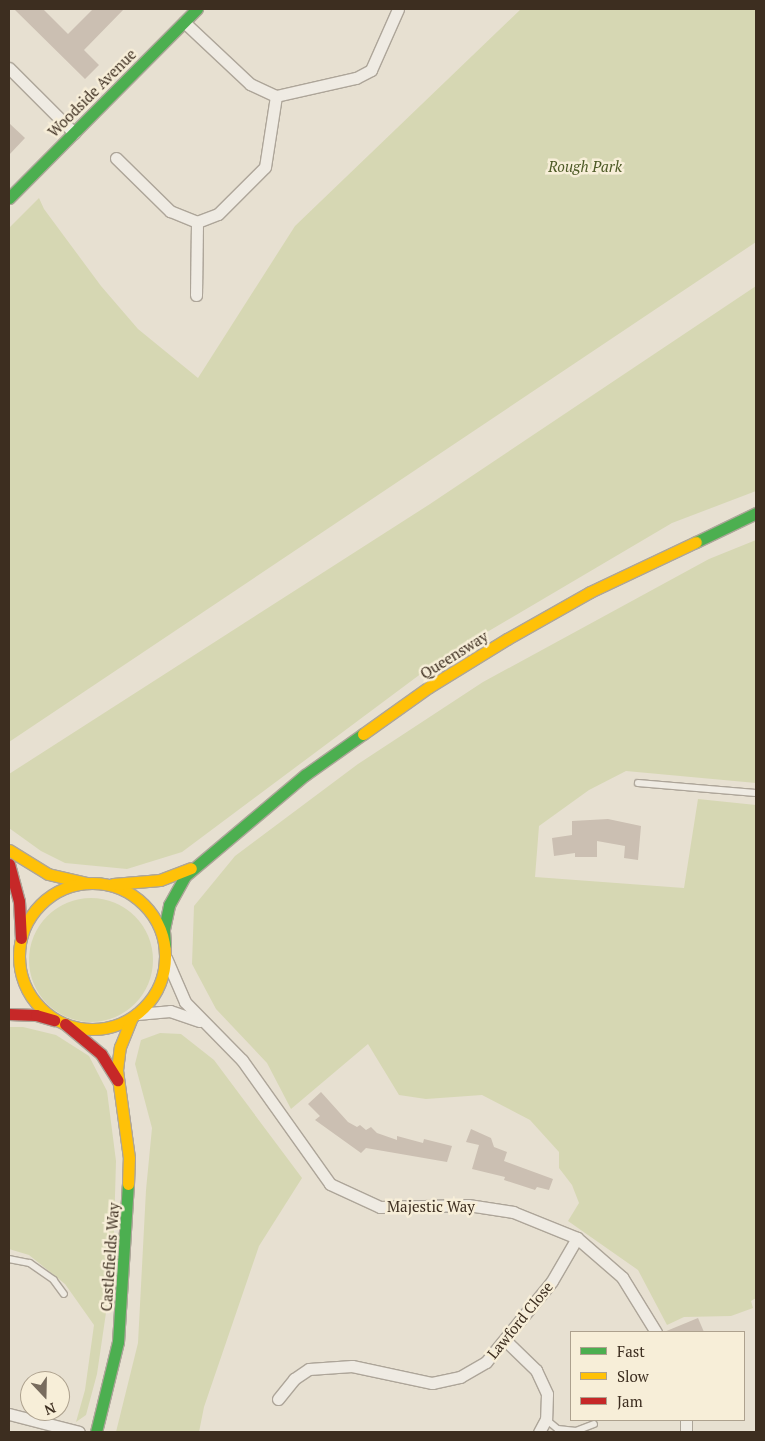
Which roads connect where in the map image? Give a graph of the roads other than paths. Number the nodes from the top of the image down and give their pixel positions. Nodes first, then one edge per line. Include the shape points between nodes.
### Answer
1 (197, 9) edge
2 (398, 9) edge
3 (184, 22) junction
4 (9, 68) edge
5 (276, 96) junction
6 (74, 133) junction
7 (116, 158) dead end
8 (9, 198) edge
9 (197, 222) junction
10 (196, 295) dead end
11 (756, 513) edge
12 (638, 783) dead end
13 (756, 794) edge
14 (9, 850) edge
15 (9, 864) edge
16 (194, 866) junction
17 (86, 883) junction
18 (108, 884) junction
19 (21, 938) junction
20 (165, 945) junction
21 (19, 951) junction
22 (166, 958) junction
23 (9, 972) edge
24 (9, 1014) edge
25 (134, 1016) junction
26 (62, 1022) junction
27 (209, 1027) junction
28 (118, 1082) junction
29 (577, 1238) junction
30 (9, 1259) edge
31 (64, 1294) dead end
32 (655, 1331) edge
33 (506, 1341) junction
34 (278, 1399) dead end
35 (9, 1414) edge
36 (546, 1419) junction
37 (594, 1424) dead end
38 (79, 1432) edge
39 (96, 1432) edge
40 (539, 1432) edge

1 - 3 main road, Woodside Avenue
2 - 5 street via 371,70 356,78
3 - 5 street via 250,84
3 - 6 main road, Woodside Avenue
4 - 6 street
5 - 9 street via 264,167 218,214
6 - 8 main road, Woodside Avenue
7 - 9 street via 170,211
9 - 10 street
11 - 16 main road, Queensway via 590,592 429,688 305,775
12 - 13 lane
14 - 17 main road via 48,874
15 - 19 main road via 19,901
16 - 18 main road, Queensway via 160,880
16 - 20 main road, Queensway via 168,905
17 - 18 main road
17 - 19 main road via 64,888 45,900 30,917
18 - 20 main road via 128,892 146,906 159,924
19 - 21 main road
20 - 22 main road
21 - 23 main road
21 - 26 main road via 21,972 28,992 41,1008
22 - 25 main road via 162,979 152,998
22 - 27 street, Majestic Way via 180,993
24 - 26 main road via 36,1015
25 - 26 main road via 110,1027 88,1029
25 - 27 street, Majestic Way via 180,1013
25 - 28 main road, Castlefields Way via 120,1047
26 - 28 main road, Castlefields Way via 101,1054
27 - 29 street, Majestic Way via 242,1060 330,1184 380,1207 468,1206 513,1212
28 - 39 main road, Castlefields Way via 126,1129 129,1204 118,1342
29 - 32 street, Majestic Way via 622,1277
29 - 33 street, Lawford Close via 552,1281
30 - 31 lane via 30,1263 54,1280
33 - 34 street, Lawford Close via 486,1362 460,1376 432,1383 336,1365 309,1369 294,1379
33 - 36 street via 536,1370 546,1394
35 - 38 street
36 - 37 lane via 558,1429 576,1431
36 - 40 street

